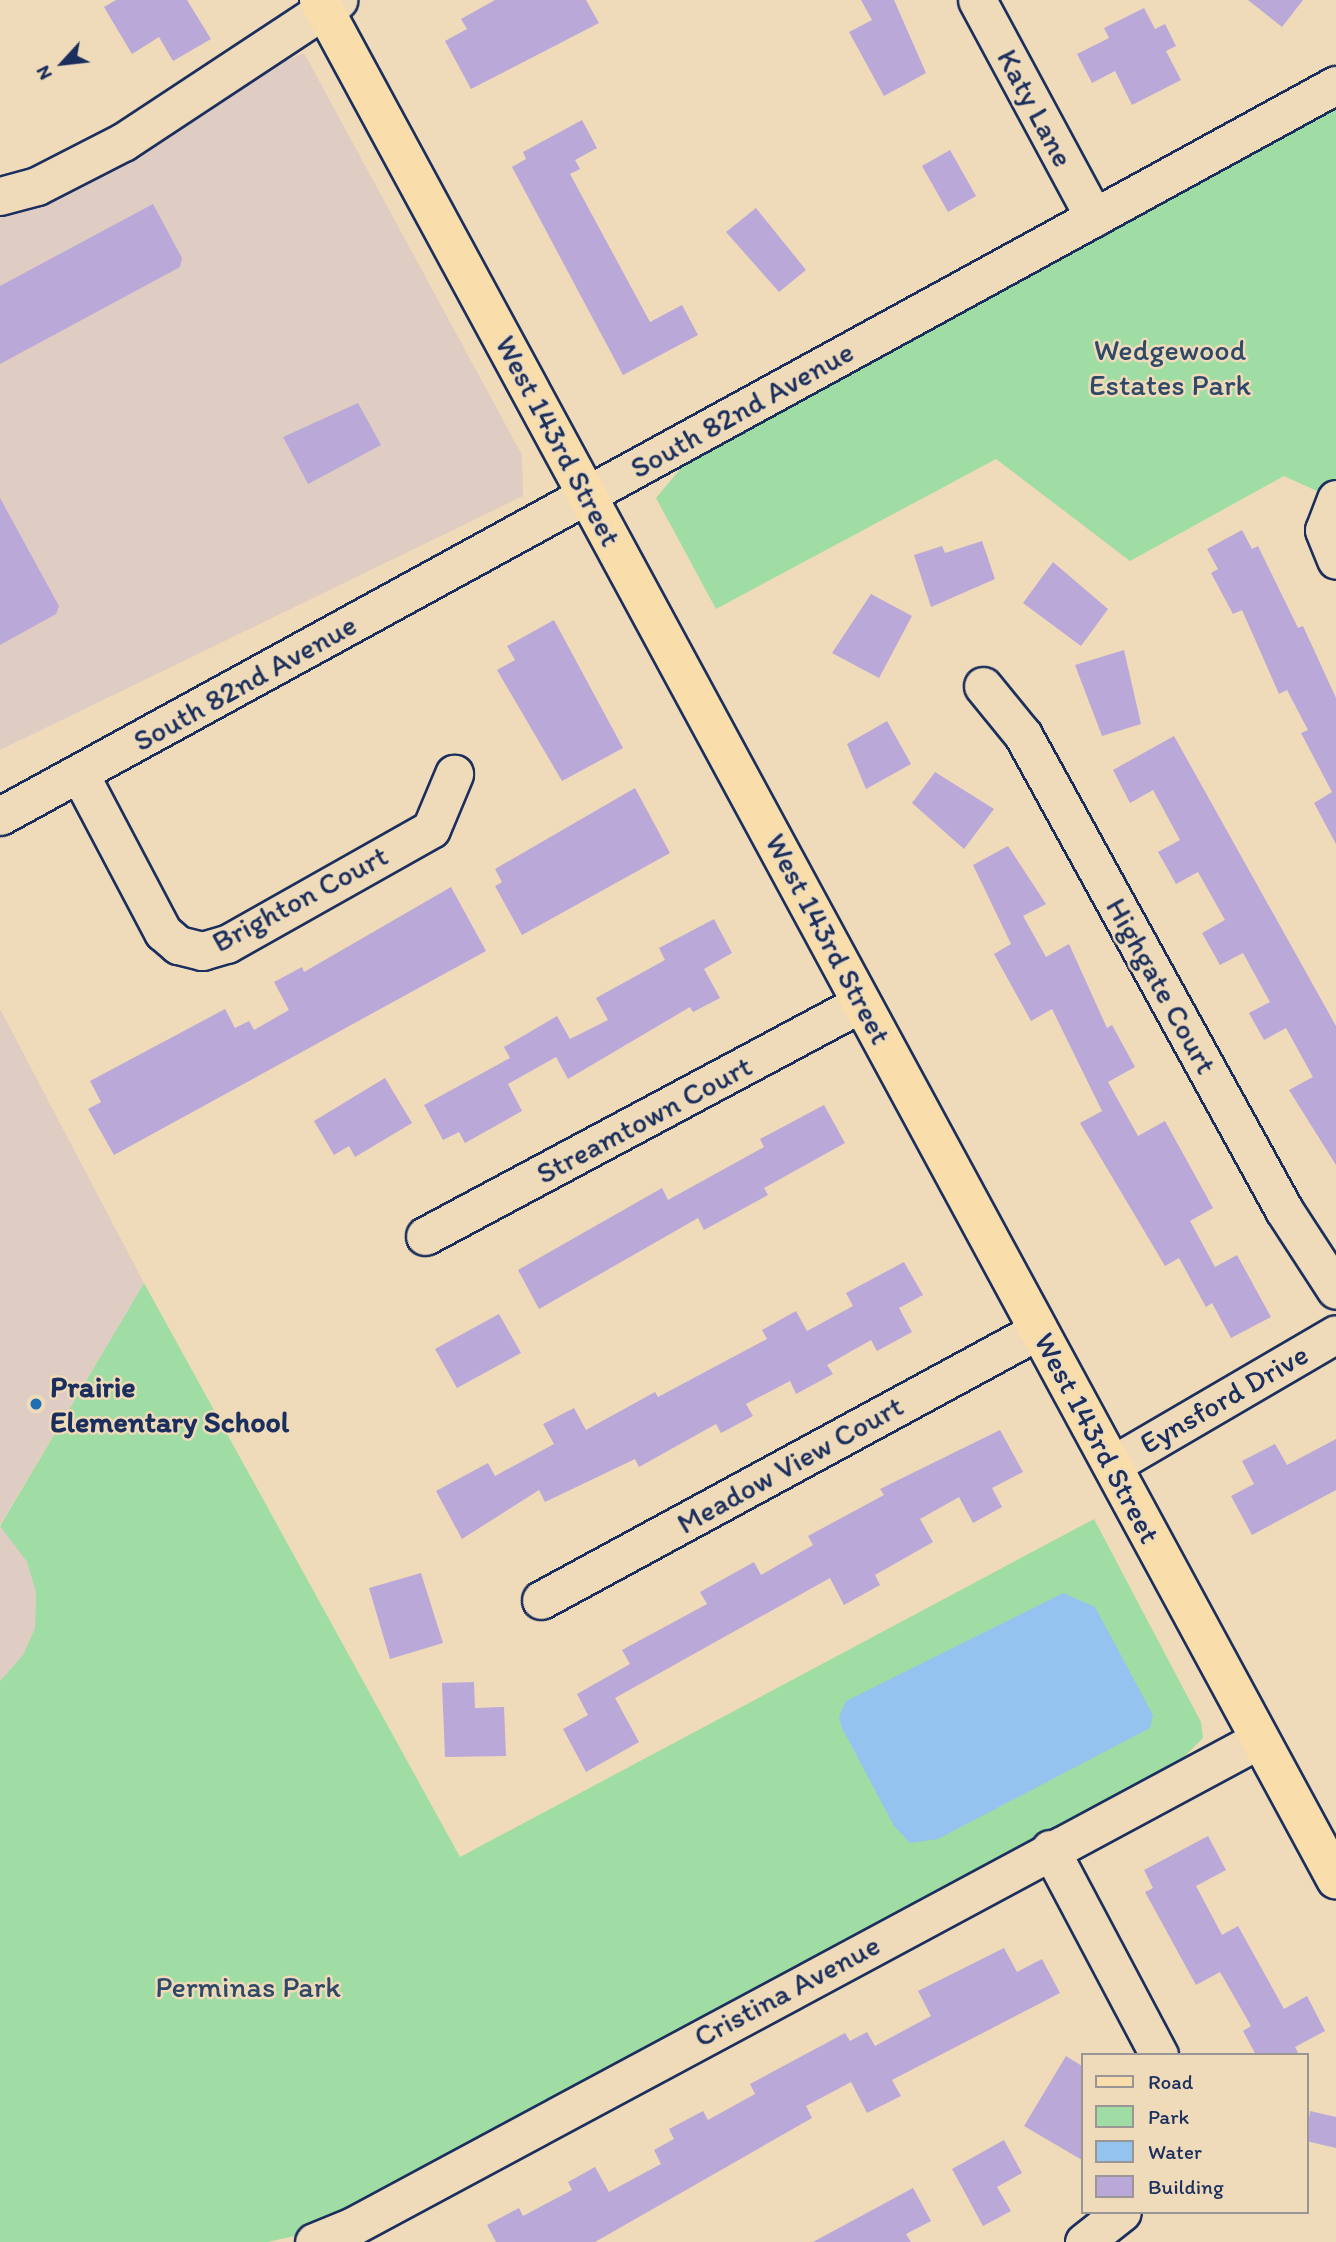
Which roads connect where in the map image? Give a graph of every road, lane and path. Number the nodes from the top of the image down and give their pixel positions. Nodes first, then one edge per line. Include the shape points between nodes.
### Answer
1 (977, 0) edge
2 (327, 3) edge
3 (1336, 85) edge
4 (0, 195) edge
5 (1094, 217) junction
6 (587, 496) junction
7 (1336, 499) edge
8 (1336, 560) edge
9 (983, 686) dead end
10 (79, 773) junction
11 (454, 774) dead end
12 (0, 816) edge
13 (862, 1003) junction
14 (425, 1236) dead end
15 (1336, 1290) edge
16 (1039, 1330) junction
17 (1336, 1334) edge
18 (1112, 1465) junction
19 (541, 1600) dead end
20 (1260, 1739) junction
21 (1050, 1849) junction
22 (1336, 1879) edge
23 (1158, 2053) edge
24 (1119, 2214) edge
25 (314, 2242) edge
26 (1084, 2242) edge

1 - 5 street, Katy Lane
2 - 4 street via 123,142 37,186
2 - 6 main road, West 143rd Street
3 - 5 street, South 82nd Avenue
5 - 6 street, South 82nd Avenue
6 - 10 street, South 82nd Avenue
6 - 13 main road, West 143rd Street
7 - 8 street via 1324,530
9 - 15 street, Highgate Court via 1023,735 1284,1210
10 - 11 street, Brighton Court via 163,932 178,945 202,951 227,944 431,829
10 - 12 street, South 82nd Avenue
13 - 14 street, Streamtown Court
13 - 16 main road, West 143rd Street
16 - 18 main road, West 143rd Street
16 - 19 street, Meadow View Court
17 - 18 street, Eynsford Drive
18 - 20 main road, West 143rd Street
20 - 21 street, Cristina Avenue
20 - 22 main road, West 143rd Street
21 - 23 street
21 - 25 street, Cristina Avenue via 353,2226
24 - 26 street

